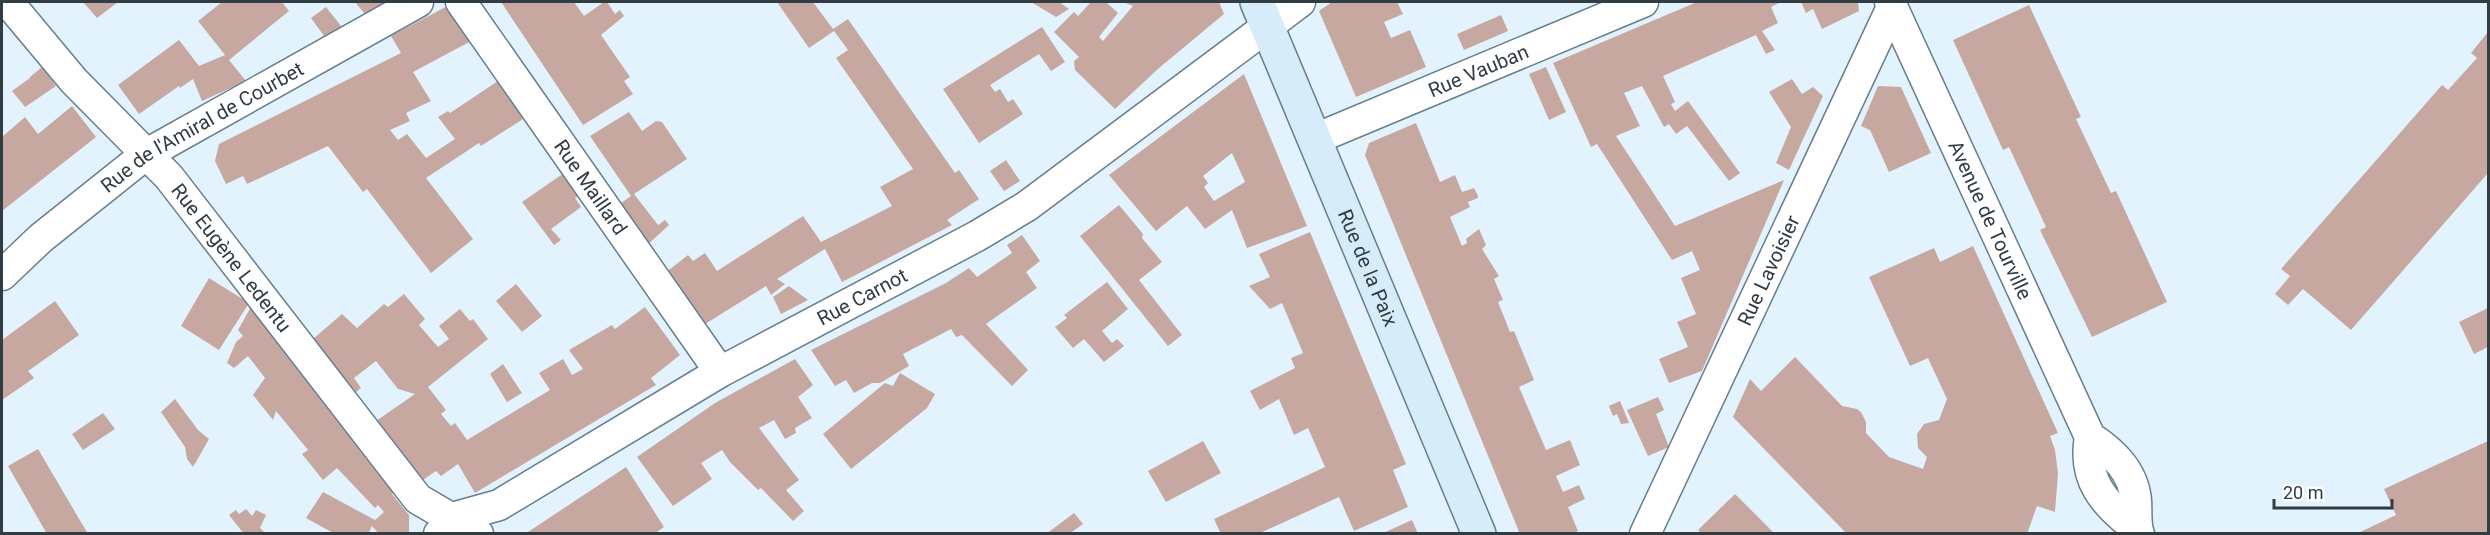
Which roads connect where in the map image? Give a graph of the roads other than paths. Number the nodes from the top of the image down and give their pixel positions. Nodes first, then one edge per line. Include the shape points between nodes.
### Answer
1 (8, 2) edge
2 (418, 2) edge
3 (461, 2) edge
4 (1300, 2) edge
5 (1643, 2) edge
6 (1891, 4) edge
7 (1262, 13) edge
8 (1315, 139) junction
9 (145, 155) junction
10 (2, 275) edge
11 (720, 372) junction
12 (444, 526) edge
13 (2138, 531) edge
14 (478, 534) edge
15 (1479, 534) edge
16 (1646, 534) edge

1 - 9 street, Rue Eugène Ledentu via 74,81
2 - 9 street, Rue de l'Amiral de Courbet
3 - 11 street, Rue Maillard
4 - 7 street, Rue Carnot
5 - 8 street, Rue Vauban
6 - 13 street, Avenue de Tourville via 2090,437 2087,453 2097,489
6 - 16 street, Rue Lavoisier
7 - 8 main road, Rue de la Paix
7 - 11 street, Rue Carnot via 1027,206
8 - 15 main road, Rue de la Paix
9 - 10 street, Rue de l'Amiral de Courbet via 41,238
9 - 12 street, Rue Eugène Ledentu via 169,177 418,499
11 - 12 street, Rue Carnot via 500,505
12 - 14 street, Rue Eugène Ledentu

